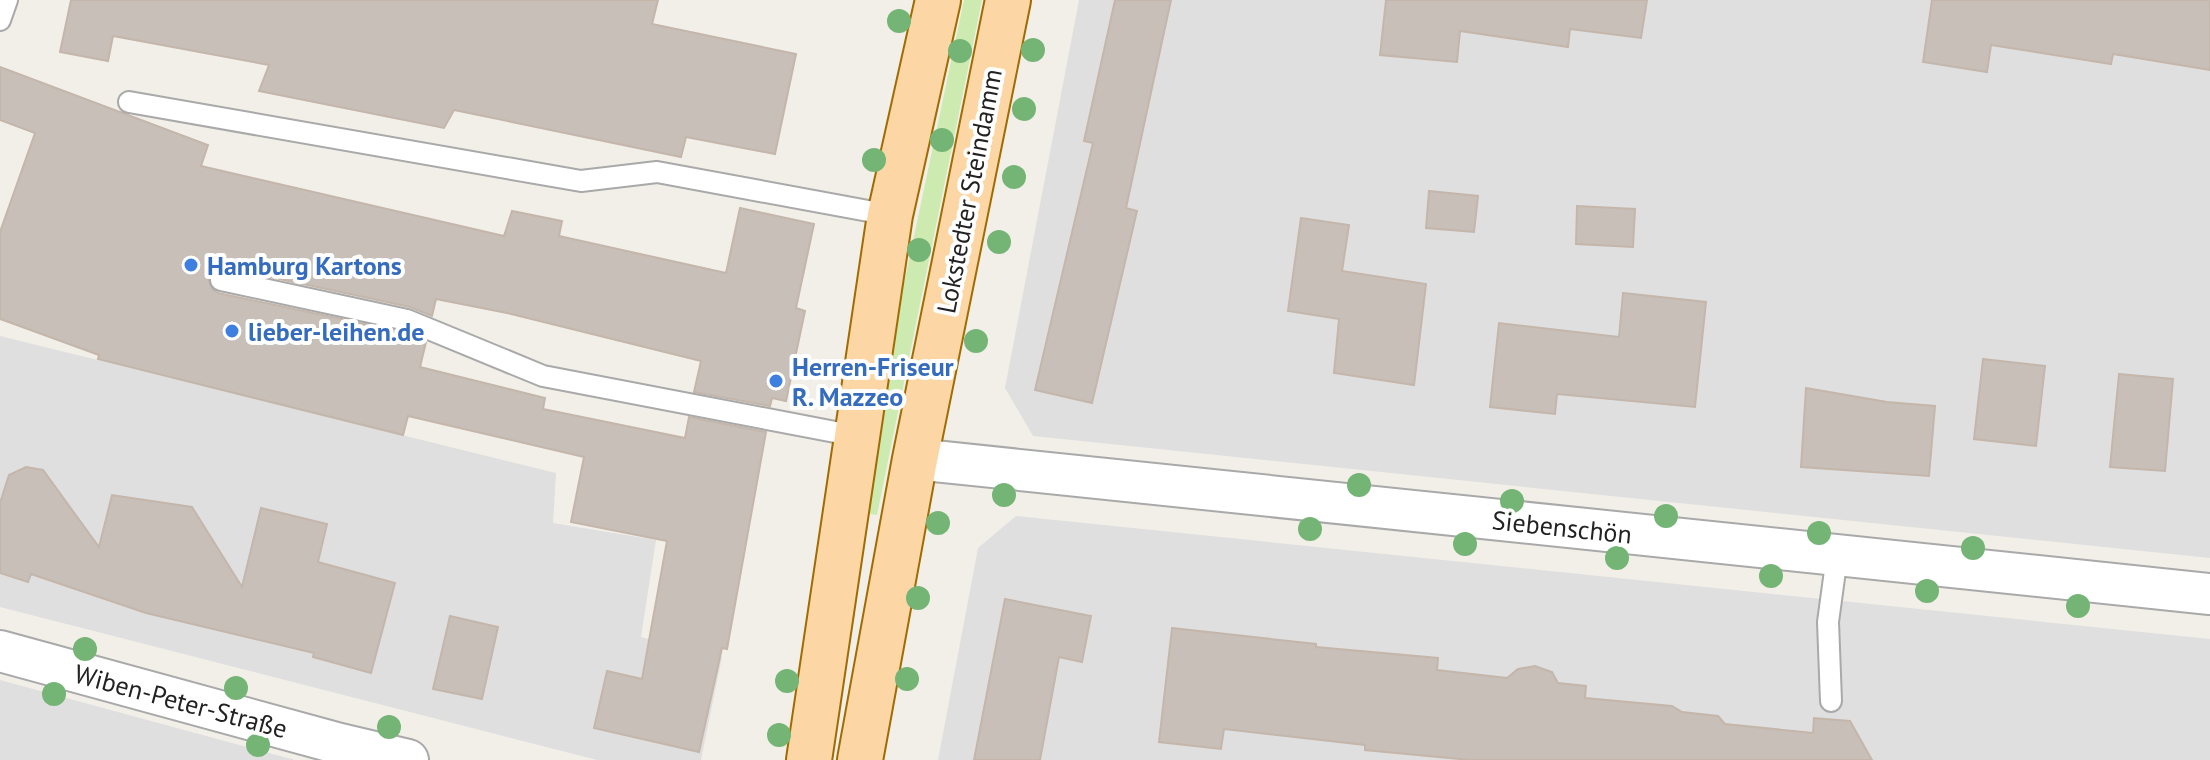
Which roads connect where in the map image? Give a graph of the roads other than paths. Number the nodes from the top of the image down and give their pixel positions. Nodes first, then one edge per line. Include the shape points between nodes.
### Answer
1 (7, 0) edge
2 (938, 0) edge
3 (1008, 0) edge
4 (0, 20) edge
5 (129, 102) dead end
6 (890, 215) junction
7 (221, 280) dead end
8 (856, 436) junction
9 (915, 459) junction
10 (1837, 556) junction
11 (2210, 594) edge
12 (0, 651) edge
13 (1831, 701) dead end
14 (337, 752) edge
15 (408, 760) edge
16 (809, 760) edge
17 (860, 760) edge

1 - 4 lane
2 - 6 main road
3 - 9 main road, Lokstedter Steindamm
5 - 6 lane via 581,181 657,172
6 - 8 main road
7 - 8 lane via 407,320 543,376
8 - 16 main road
9 - 10 street, Siebenschön
9 - 17 main road, Lokstedter Steindamm
10 - 11 street, Siebenschön
10 - 13 lane via 1828,622
12 - 14 street, Wiben-Peter-Straße
14 - 15 street, Wiben-Peter-Straße

